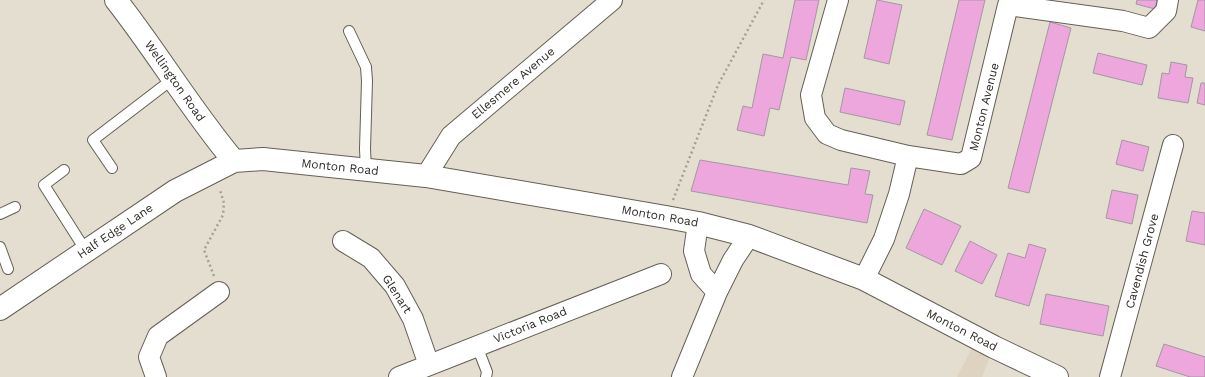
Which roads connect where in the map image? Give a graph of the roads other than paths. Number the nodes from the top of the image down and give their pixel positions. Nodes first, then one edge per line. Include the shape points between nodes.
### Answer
1 (116, 0) edge
2 (612, 0) edge
3 (838, 0) edge
4 (1168, 0) edge
5 (1012, 2) edge
6 (350, 30) dead end
7 (174, 78) junction
8 (1173, 145) dead end
9 (908, 156) junction
10 (234, 161) junction
11 (112, 168) dead end
12 (64, 170) dead end
13 (366, 170) junction
14 (426, 176) junction
15 (15, 207) dead end
16 (0, 214) edge
17 (698, 223) junction
18 (749, 236) junction
19 (343, 241) dead end
20 (0, 247) edge
21 (86, 251) junction
22 (8, 269) dead end
23 (661, 274) dead end
24 (864, 279) junction
25 (219, 292) road end
26 (717, 292) junction
27 (0, 309) edge
28 (477, 346) junction
29 (429, 365) junction
30 (404, 376) edge
31 (156, 377) edge
32 (486, 377) edge
33 (682, 377) edge
34 (1057, 377) edge
35 (1110, 377) edge

1 - 7 main road, Wellington Road
2 - 14 street, Ellesmere Avenue via 451,136
3 - 9 street, Monton Avenue via 811,95 815,118 827,134 841,140
4 - 5 street via 1166,10 1149,28 1123,21
5 - 9 street, Monton Avenue via 971,158 961,164
6 - 13 lane via 366,67
7 - 10 main road, Wellington Road
7 - 11 lane via 93,140
8 - 35 street, Cavendish Grove
9 - 24 street via 884,239
10 - 13 main road, Monton Road via 263,159
10 - 21 main road, Half Edge Lane via 175,191
12 - 21 lane via 44,185
13 - 14 main road, Monton Road
14 - 17 main road, Monton Road
15 - 16 lane
17 - 18 main road, Monton Road
17 - 26 street via 694,251 701,274
18 - 24 main road, Monton Road
18 - 26 street via 732,260
19 - 29 street, Glenart via 371,258 395,286 413,319
20 - 22 lane
21 - 27 main road, Half Edge Lane
23 - 28 street, Victoria Road
24 - 34 main road, Monton Road
25 - 31 street via 158,336 149,357
26 - 33 street
28 - 29 street, Victoria Road
28 - 32 lane via 487,372
29 - 30 street, Victoria Road

